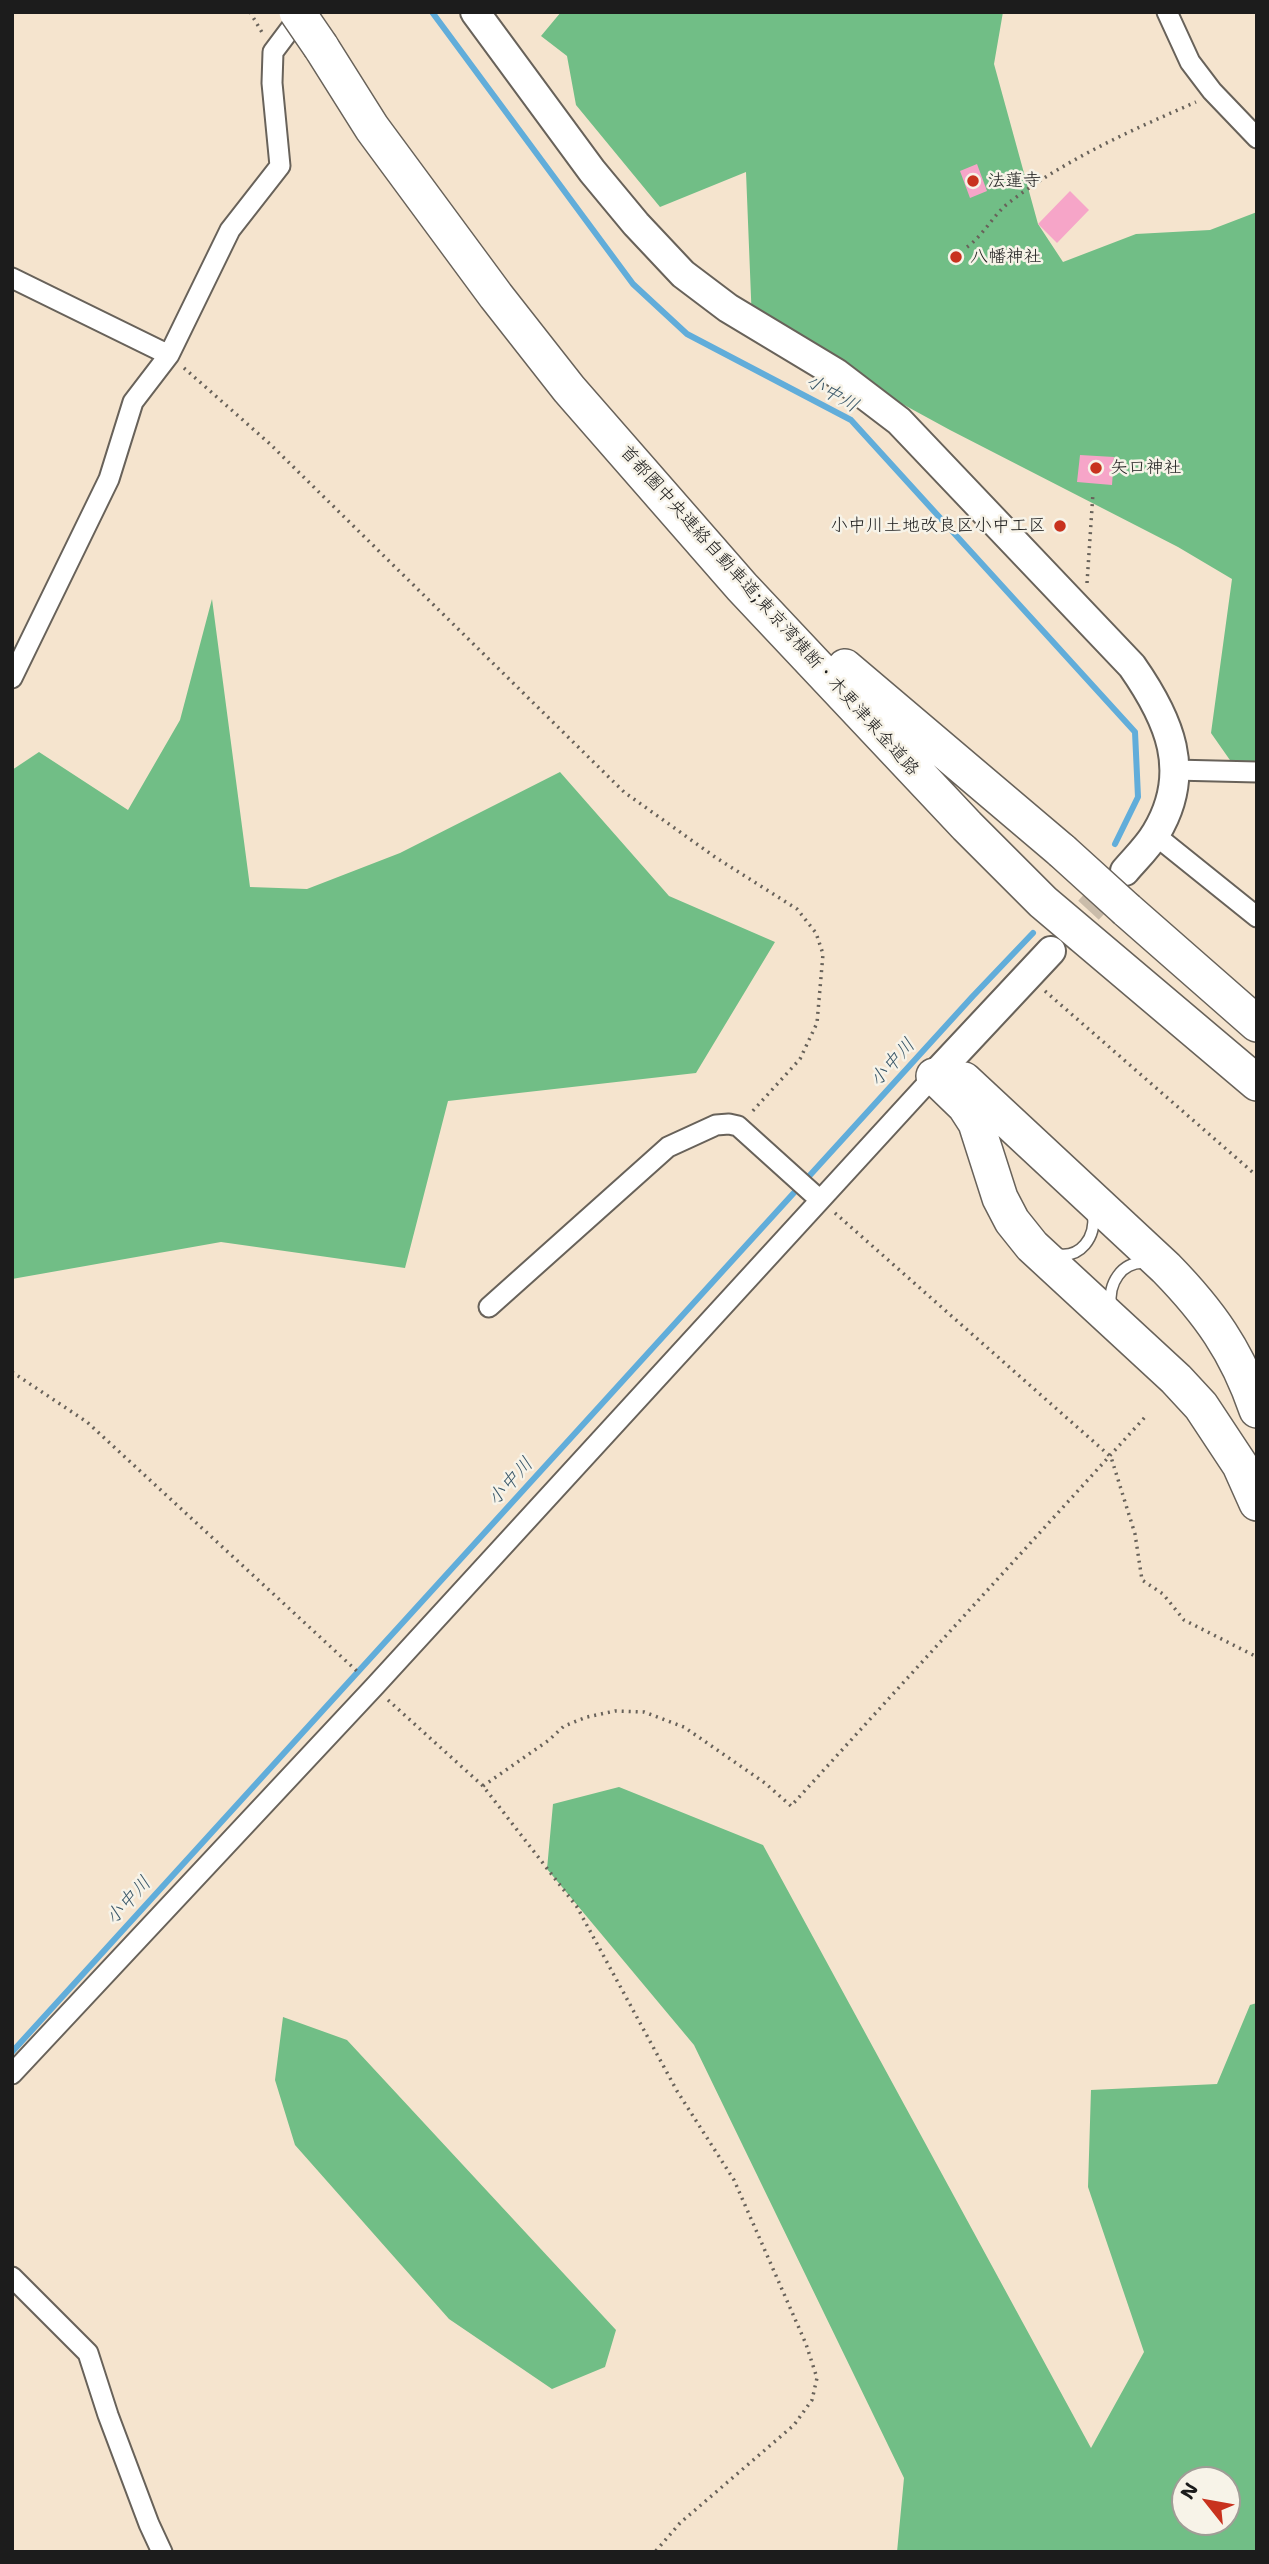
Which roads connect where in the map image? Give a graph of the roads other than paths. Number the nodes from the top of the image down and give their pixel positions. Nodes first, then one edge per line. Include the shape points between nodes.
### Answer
1 (298, 12) edge
2 (303, 12) edge
3 (475, 12) edge
4 (1167, 12) edge
5 (321, 47) junction
6 (1257, 138) edge
7 (12, 278) edge
8 (169, 355) junction
9 (845, 667) junction
10 (12, 678) edge
11 (1174, 770) junction
12 (1257, 772) edge
13 (1155, 835) junction
14 (1125, 871) tunnel mouth
15 (1043, 902) junction
16 (1257, 917) edge
17 (1051, 951) tunnel mouth
18 (1257, 1024) edge
19 (940, 1070) junction
20 (1257, 1070) edge
21 (1257, 1083) edge
22 (1257, 1101) edge
23 (1087, 1194) junction
24 (817, 1196) junction
25 (1032, 1246) junction
26 (1166, 1268) junction
27 (489, 1307) dead end
28 (1119, 1326) junction
29 (1257, 1410) edge
30 (1257, 1503) edge
31 (12, 2074) edge
32 (12, 2277) edge
33 (162, 2552) edge

1 - 5 highway, 首都圏中央連絡自動車道;東京湾横断・木更津東金道路, bridge
2 - 8 street via 273,52 280,166 230,230
3 - 11 street via 592,171 683,274 728,308 836,373 898,421 1132,666 1155,699 1170,734
4 - 6 street via 1190,62
5 - 9 highway, 首都圏中央連絡自動車道;東京湾横断・木更津東金道路 via 622,425
5 - 15 highway, 首都圏中央連絡自動車道;東京湾横断・木更津東金道路 via 372,128 569,388 742,587
7 - 8 street
8 - 10 street via 133,402 109,479
9 - 18 highway, bridge
9 - 20 highway, 首都圏中央連絡自動車道;東京湾横断・木更津東金道路 via 1056,890
11 - 12 street
11 - 13 street via 1173,791
13 - 14 street
13 - 16 street
15 - 21 highway, 首都圏中央連絡自動車道;東京湾横断・木更津東金道路
15 - 22 highway via 1135,994
17 - 19 street
19 - 23 highway
19 - 24 street
19 - 25 highway via 976,1123 1000,1198
23 - 25 lane via 1095,1224 1083,1247 1074,1254 1060,1255
23 - 26 highway
24 - 27 street via 738,1126 716,1125 668,1147
24 - 31 street via 374,1688
25 - 28 highway
26 - 28 lane via 1142,1262 1120,1272 1110,1296
26 - 29 highway via 1217,1326
28 - 30 highway via 1201,1406 1240,1465
32 - 33 street via 88,2353

